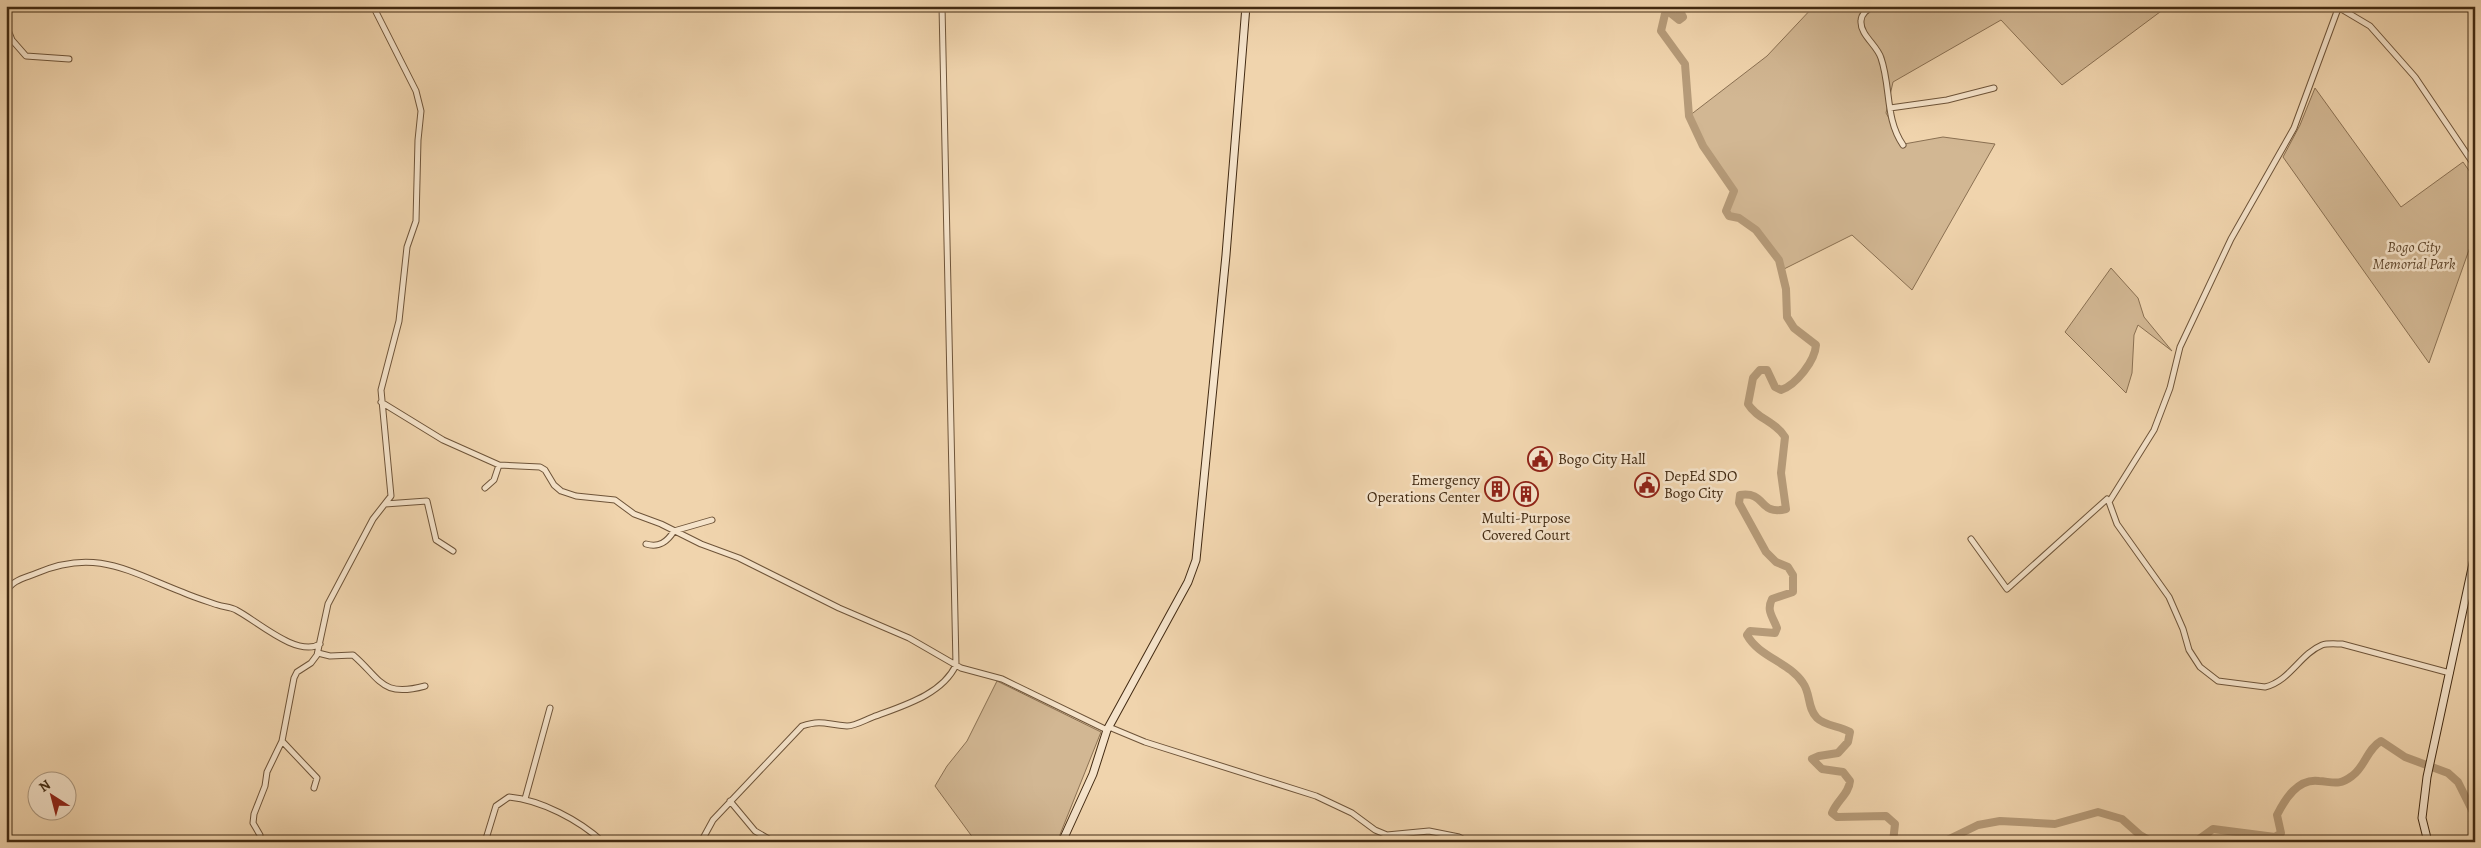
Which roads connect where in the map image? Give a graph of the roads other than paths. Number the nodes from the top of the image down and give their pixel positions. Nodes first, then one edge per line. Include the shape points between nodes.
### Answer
1 (373, 6) edge
2 (942, 6) edge
3 (1246, 6) edge
4 (1873, 6) edge
5 (2338, 7) edge
6 (6, 25) edge
7 (69, 60) dead end
8 (1994, 88) dead end
9 (1890, 108) junction
10 (1903, 145) dead end
11 (2475, 166) edge
12 (382, 402) junction
13 (499, 466) junction
14 (484, 488) dead end
15 (2109, 502) junction
16 (384, 504) junction
17 (712, 520) dead end
18 (674, 531) junction
19 (1971, 539) dead end
20 (646, 544) dead end
21 (454, 551) dead end
22 (2475, 554) edge
23 (2473, 574) edge
24 (6, 593) edge
25 (320, 644) junction
26 (318, 653) junction
27 (956, 665) junction
28 (2450, 673) junction
29 (425, 686) dead end
30 (550, 708) dead end
31 (1108, 728) junction
32 (282, 741) junction
33 (314, 788) dead end
34 (525, 799) junction
35 (730, 801) junction
36 (735, 808) junction
37 (721, 811) junction
38 (260, 842) edge
39 (485, 842) edge
40 (603, 842) edge
41 (701, 842) edge
42 (774, 842) edge
43 (1063, 842) edge
44 (1468, 842) edge
45 (2428, 842) edge

1 - 12 street via 416,91 422,111 416,221 407,247 399,321 381,390
2 - 27 street
3 - 31 street via 1196,560 1188,582
4 - 9 street via 1862,15 1861,22 1882,59
5 - 11 street via 2370,26 2415,77
5 - 15 street via 2294,128 2234,232 2180,347 2170,388 2154,430
6 - 7 street via 26,56
8 - 9 street via 1947,100
9 - 10 street via 1897,136
12 - 13 street via 443,440
12 - 16 street via 392,489
13 - 14 street via 494,480
13 - 18 street via 540,468 561,491 615,500 634,514
15 - 19 street via 2107,499 2007,589
15 - 28 street via 2117,524 2169,597 2193,659 2218,681 2265,687 2272,685 2285,678 2314,650 2328,644 2351,646
16 - 21 street via 427,501 436,540
16 - 25 street via 360,541 328,604
17 - 18 street
18 - 20 street via 659,546
18 - 27 street via 910,638
22 - 23 street
23 - 28 street
24 - 25 street via 12,583 55,566 81,562 104,564 128,569 182,592 235,609 268,633 298,645 311,648
25 - 26 street
26 - 29 street via 354,655 382,684 402,690
26 - 32 street via 294,678
27 - 31 street via 1002,679
27 - 35 street via 952,673 925,696 888,712 849,726 818,721 802,726
28 - 45 street via 2427,777 2422,818
30 - 34 street
31 - 43 street via 1093,774
31 - 44 street via 1316,796 1387,834 1429,831
32 - 33 street via 317,778
32 - 38 street via 267,772 254,814 253,822
34 - 39 street via 509,797 496,806
34 - 40 street via 586,827
35 - 36 street
35 - 37 street
36 - 37 street
36 - 42 street via 755,831
37 - 41 street

